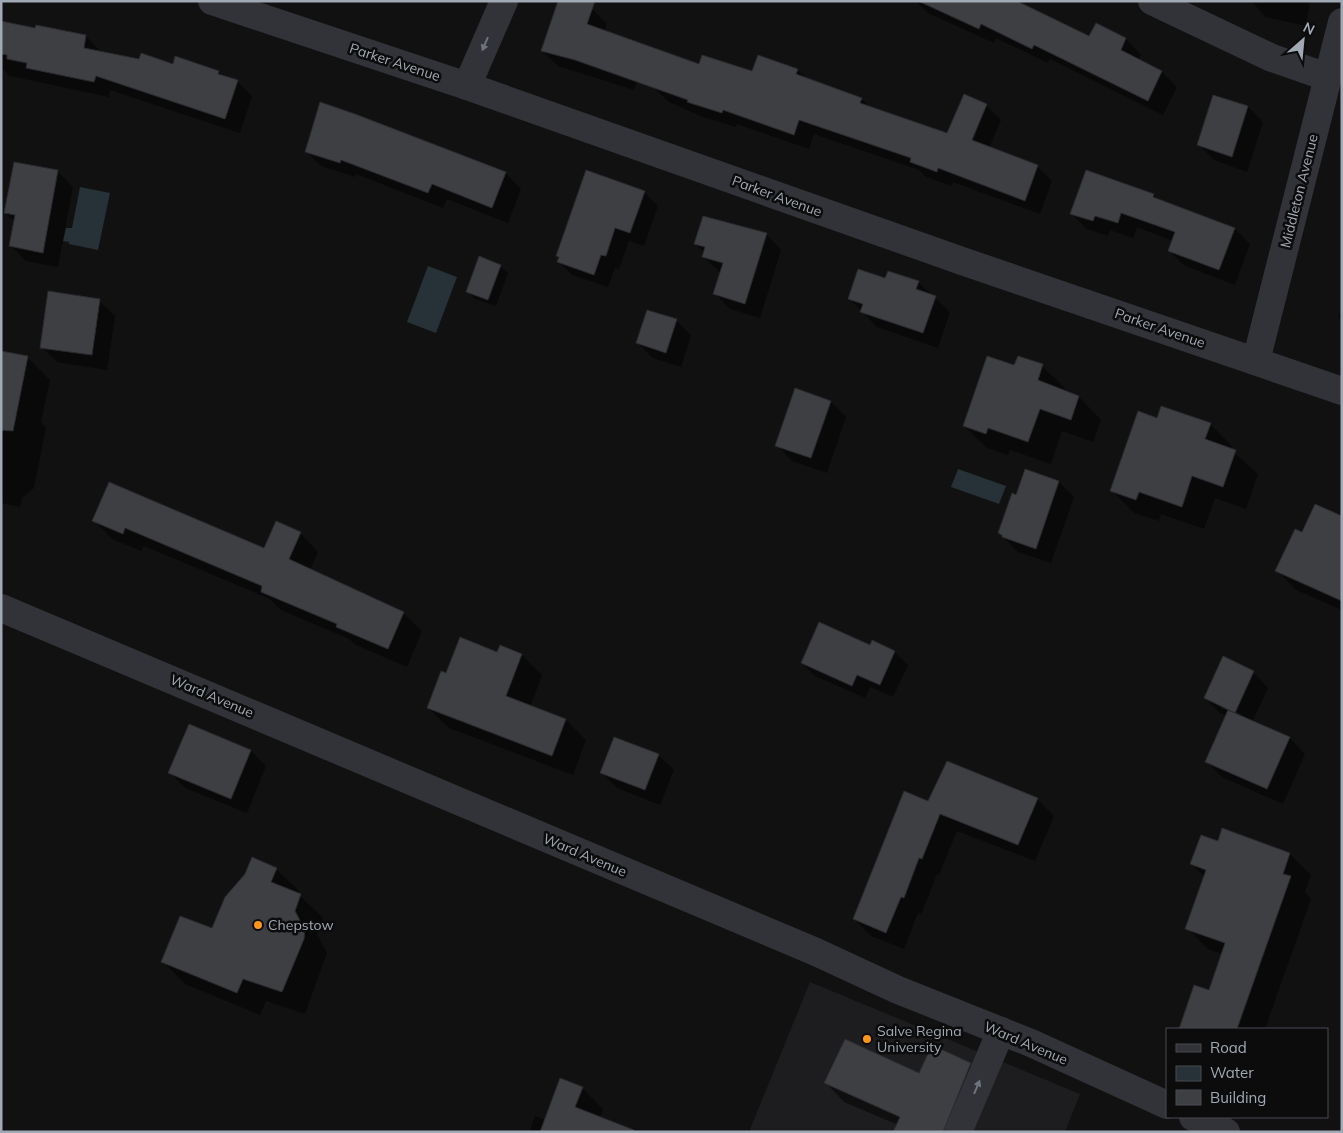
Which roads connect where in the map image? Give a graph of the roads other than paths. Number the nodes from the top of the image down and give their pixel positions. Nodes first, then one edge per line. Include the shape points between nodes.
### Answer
1 (212, 1) edge
2 (504, 1) edge
3 (1152, 1) edge
4 (1342, 22) edge
5 (1328, 77) junction
6 (467, 86) junction
7 (1256, 361) junction
8 (1342, 391) edge
9 (1, 608) edge
10 (1001, 1031) junction
11 (1166, 1105) edge
12 (1194, 1118) edge
13 (958, 1132) edge
14 (1226, 1132) edge

1 - 6 street, Parker Avenue
2 -> 6 street
3 - 5 street via 1272,58
4 - 5 street, Middleton Avenue
5 - 7 street, Middleton Avenue
6 - 7 street, Parker Avenue
7 - 8 street, Parker Avenue
9 - 10 street, Ward Avenue
10 - 11 street, Ward Avenue
13 -> 10 street
12 - 14 street

